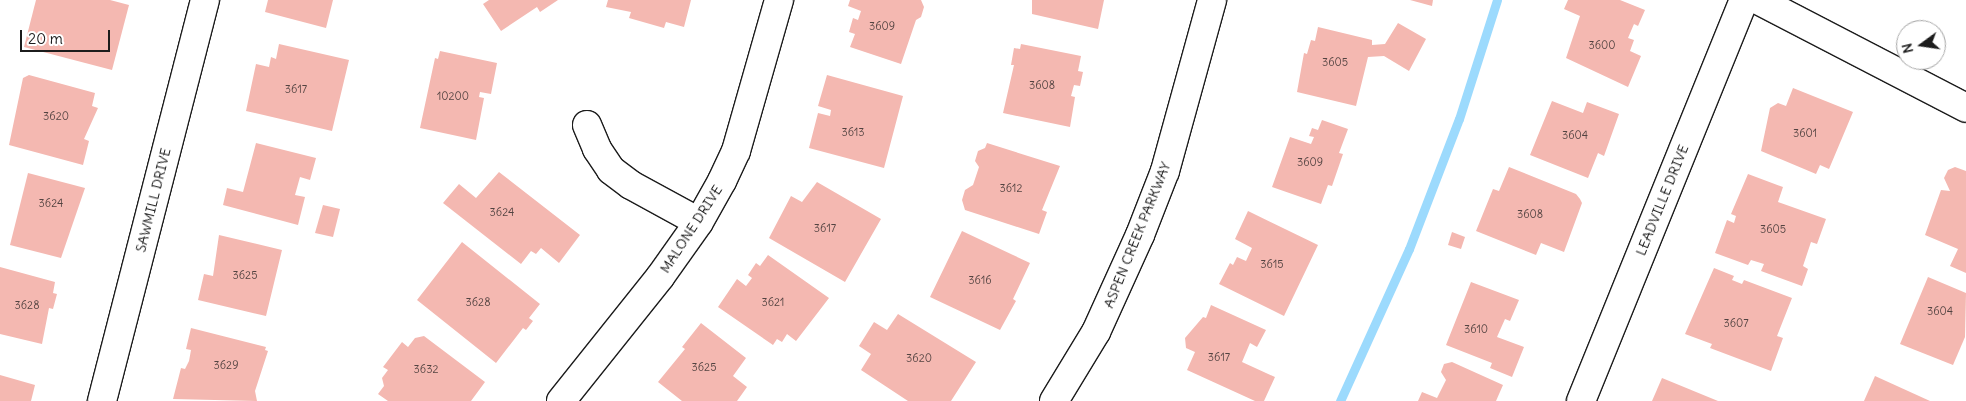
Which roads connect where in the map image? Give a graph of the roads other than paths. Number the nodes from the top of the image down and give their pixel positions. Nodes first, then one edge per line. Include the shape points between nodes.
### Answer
1 (205, 0) edge
2 (779, 0) edge
3 (1212, 0) edge
4 (1744, 0) edge
5 (1758, 0) edge
6 (1966, 108) edge
7 (587, 125) dead end
8 (699, 222) junction
9 (102, 401) edge
10 (561, 401) edge
11 (1054, 401) edge
12 (1581, 401) edge

1 - 9 street, SAWMILL DRIVE
2 - 8 street, MALONE DRIVE via 736,151
3 - 11 street, ASPEN CREEK PARKWAY via 1165,170 1140,235 1096,332
4 - 12 street, LEADVILLE DRIVE
5 - 6 street
7 - 8 street via 611,170 631,185
8 - 10 street, MALONE DRIVE via 660,277

